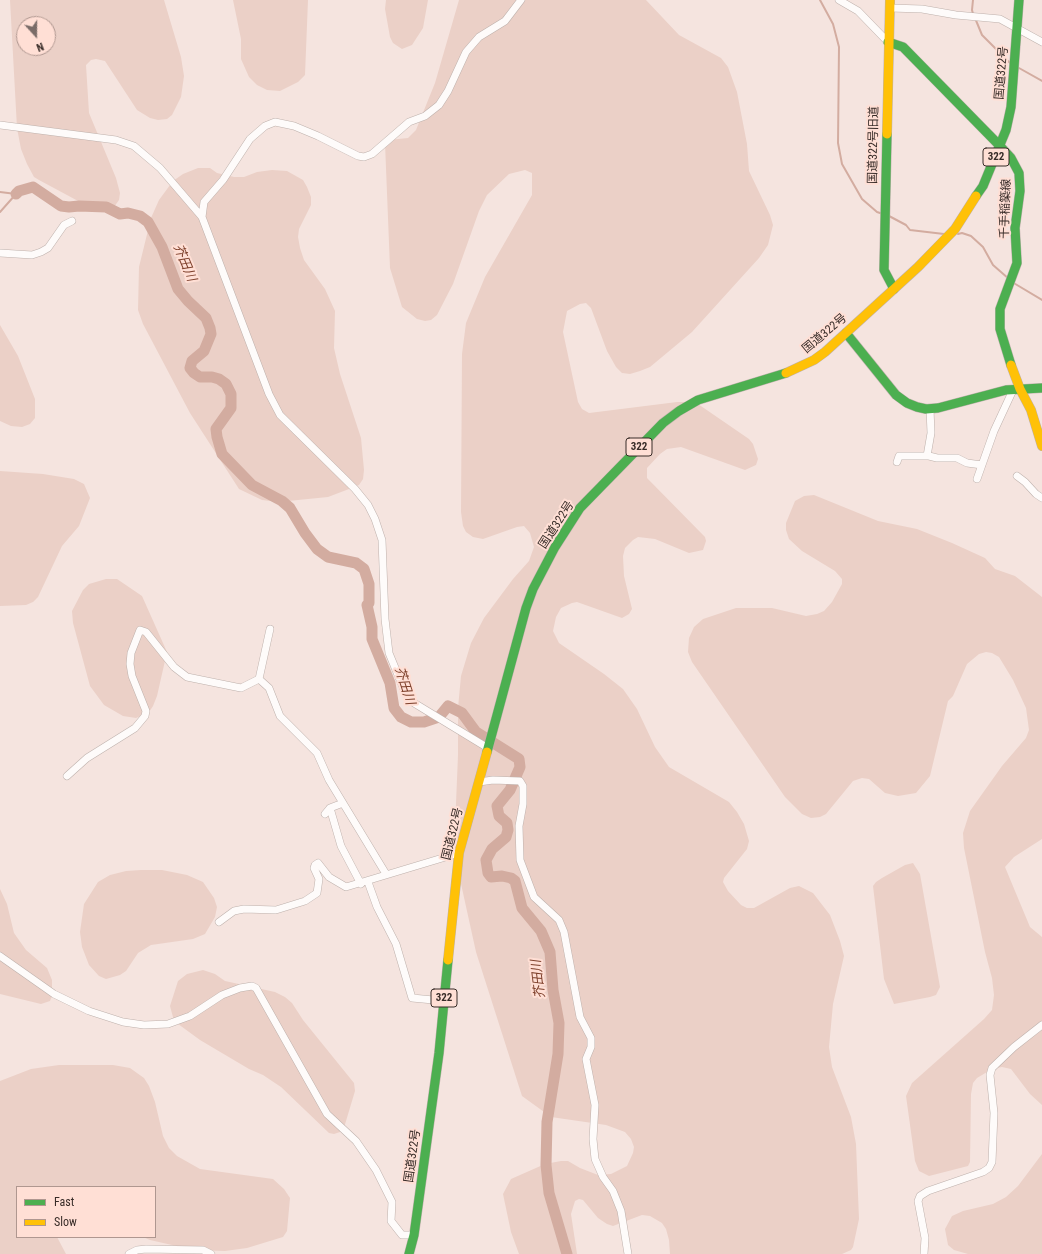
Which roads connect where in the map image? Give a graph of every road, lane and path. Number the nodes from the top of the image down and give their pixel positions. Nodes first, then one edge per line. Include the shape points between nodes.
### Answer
1 (521, 0) edge
2 (839, 0) edge
3 (1019, 0) edge
4 (890, 4) edge
5 (1018, 28) junction
6 (888, 42) junction
7 (1042, 42) edge
8 (0, 125) edge
9 (1000, 146) junction
10 (202, 217) junction
11 (72, 221) dead end
12 (0, 253) edge
13 (894, 289) junction
14 (846, 334) junction
15 (1042, 388) edge
16 (1017, 389) junction
17 (930, 409) junction
18 (1042, 446) edge
19 (927, 456) junction
20 (897, 462) dead end
21 (982, 465) junction
22 (1017, 476) dead end
23 (977, 479) dead end
24 (1042, 498) edge
25 (270, 629) dead end
26 (259, 678) junction
27 (488, 746) junction
28 (67, 776) dead end
29 (478, 782) junction
30 (343, 803) junction
31 (459, 853) junction
32 (386, 874) junction
33 (365, 882) junction
34 (219, 922) dead end
35 (0, 956) edge
36 (444, 1001) junction
37 (1042, 1025) edge
38 (414, 1235) junction
39 (129, 1254) edge
40 (211, 1254) edge
41 (409, 1254) edge
42 (628, 1254) edge
43 (924, 1254) edge

1 - 10 street via 505,21 479,37 466,52 439,105 425,116 409,122 372,154 358,156 294,126 275,122 265,126 250,139 223,180 204,202
2 - 6 street via 858,11
3 - 5 main road, 国道322号 / 322
4 - 5 street via 956,16 1000,19
4 - 6 main road, 国道322号旧道
5 - 7 street
5 - 9 main road, 国道322号 / 322 via 1011,107
6 - 9 main road, 千手稲築線 via 904,47
6 - 13 main road, 国道322号旧道 via 884,270
8 - 10 street via 116,140 134,146 160,168
9 - 13 main road, 国道322号 / 322 via 983,186 955,228
9 - 16 main road, 千手稲築線 via 1012,158 1019,173 1020,191 1015,228 1016,263 1000,309 1000,329
10 - 27 street via 269,394 280,415 355,489 375,519 382,540 388,653 405,692 414,703
11 - 12 street via 64,225 48,248 41,252 32,255
13 - 14 main road, 国道322号 / 322
14 - 17 main road via 896,395 907,404
14 - 27 main road, 国道322号 / 322 via 820,356 795,370 712,394 679,411 580,508 555,547 533,589
15 - 16 main road
16 - 17 main road
16 - 18 main road, 千手稲築線 via 1031,410
16 - 21 street via 994,431
17 - 19 street via 931,432
19 - 20 street via 899,456
19 - 21 street via 957,458
21 - 23 street
22 - 24 street
25 - 26 street
26 - 28 street via 241,688 187,677 174,667 146,632 140,630 131,653 130,664 146,711 145,716 135,728 87,758
26 - 30 street via 269,688 280,716 317,753
27 - 29 main road, 国道322号 / 322
29 - 31 main road, 国道322号 / 322
29 - 42 street via 520,781 523,786 519,826 520,860 534,897 559,920 564,932 580,1017 591,1038 591,1047 586,1059 595,1106 593,1139 596,1159 621,1211
30 - 32 street
30 - 33 street via 328,811 341,846
31 - 32 street
31 - 36 main road, 国道322号 / 322
32 - 33 street
33 - 34 street via 342,886 329,877 318,863 314,868 319,879 317,893 305,901 276,910 234,911
33 - 36 street via 396,944 412,998
35 - 38 street via 54,994 89,1011 123,1022 144,1025 168,1024 190,1016 222,995 240,988 256,988 327,1114 356,1141 376,1170 392,1202 391,1221 402,1235
36 - 38 main road, 国道322号 / 322
37 - 43 street via 1014,1046 992,1068 990,1075 994,1113 992,1162 989,1168 920,1196 918,1201 925,1238
38 - 41 main road, 国道322号 / 322
39 - 40 street via 146,1249 202,1250

